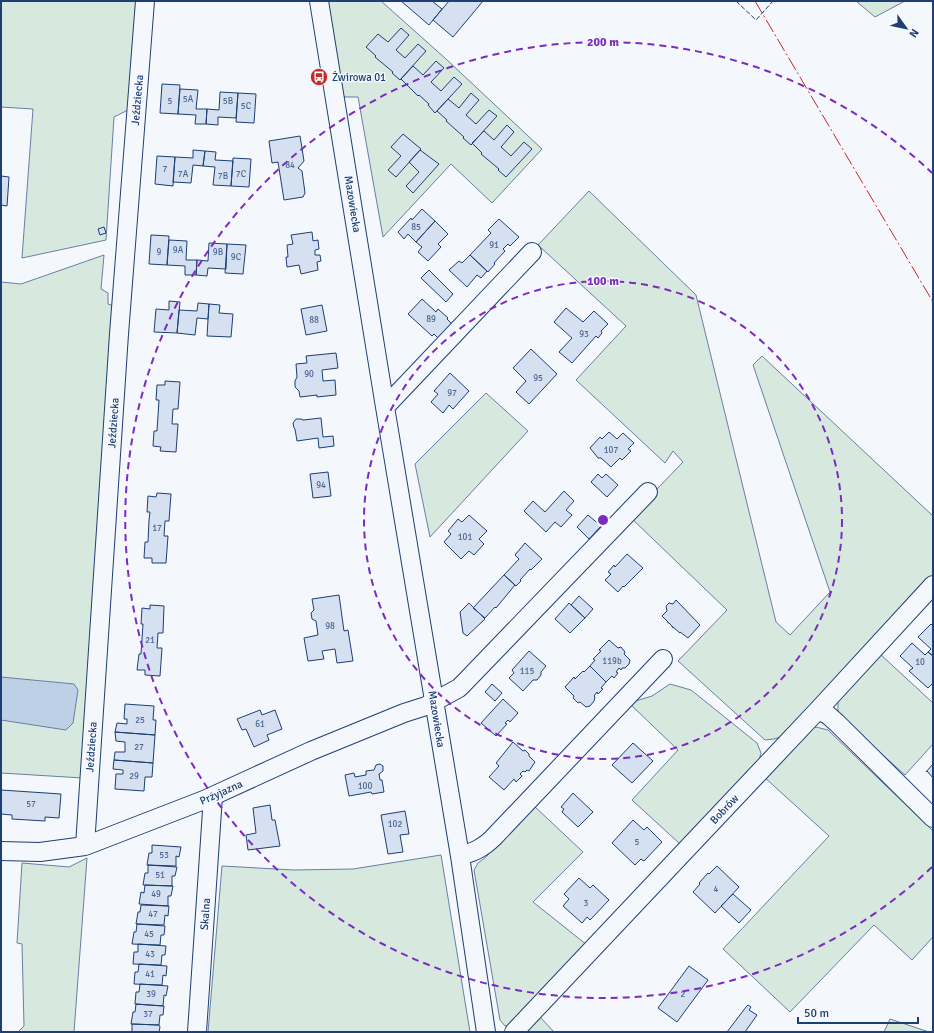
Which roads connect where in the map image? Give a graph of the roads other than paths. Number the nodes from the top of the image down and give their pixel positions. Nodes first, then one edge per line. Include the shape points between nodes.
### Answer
1 (145, 1) edge
2 (319, 1) edge
3 (532, 252) dead end
4 (385, 407) junction
5 (648, 492) dead end
6 (933, 585) edge
7 (662, 658) dead end
8 (434, 702) junction
9 (818, 710) junction
10 (213, 796) junction
11 (933, 818) edge
12 (85, 846) junction
13 (1, 851) edge
14 (460, 856) junction
15 (197, 1032) edge
16 (486, 1032) edge
17 (514, 1032) edge

1 - 12 street, Jeździecka via 119,334
2 - 4 street, Mazowiecka
3 - 4 street
4 - 8 street, Mazowiecka
5 - 8 street, Przyjazna via 459,688
6 - 9 street, Bobrów
7 - 14 street via 494,838 475,852
8 - 10 street, Przyjazna via 311,751
8 - 14 street, Mazowiecka
9 - 11 street via 837,723
9 - 17 street, Bobrów
10 - 12 street, Przyjazna
10 - 15 street, Skalna
12 - 13 street, Przyjazna via 40,852
14 - 16 street, Mazowiecka

